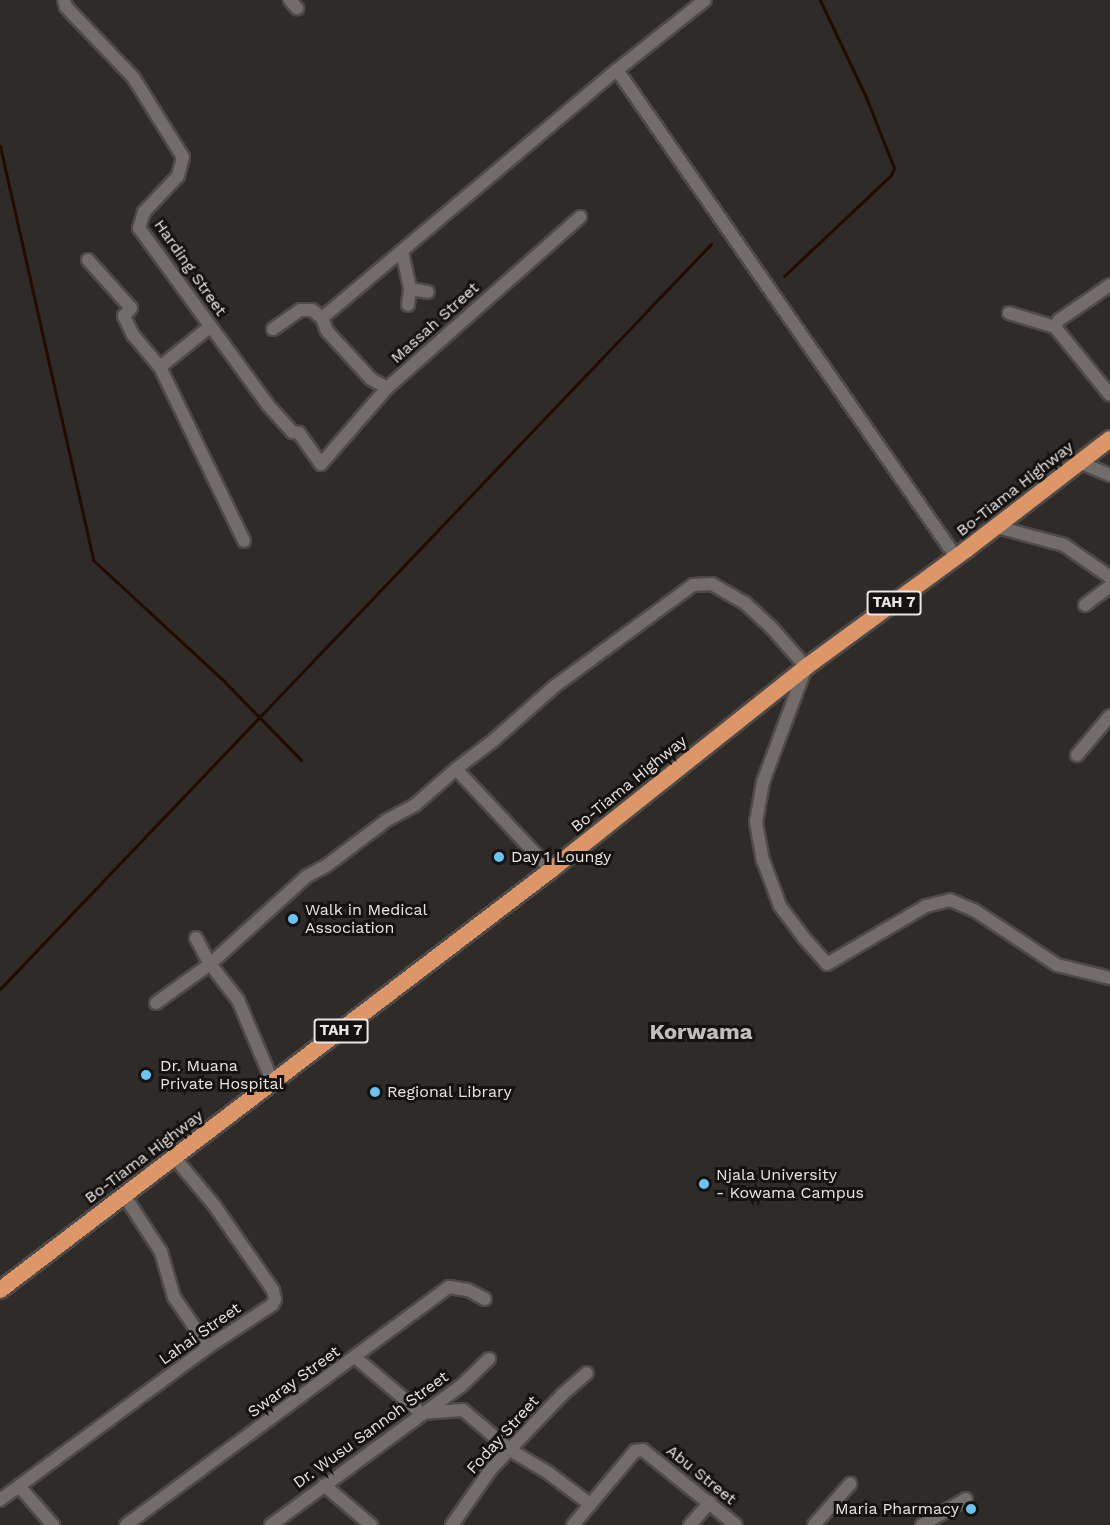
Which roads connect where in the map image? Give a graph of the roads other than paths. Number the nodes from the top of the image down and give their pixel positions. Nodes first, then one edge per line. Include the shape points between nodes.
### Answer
1 (64, 0) edge
2 (705, 0) edge
3 (617, 70) junction
4 (580, 217) dead end
5 (402, 251) junction
6 (88, 260) dead end
7 (1110, 285) edge
8 (410, 289) junction
9 (428, 292) dead end
10 (408, 305) dead end
11 (1009, 313) dead end
12 (322, 318) junction
13 (211, 326) junction
14 (1056, 327) junction
15 (273, 329) dead end
16 (160, 367) junction
17 (387, 388) junction
18 (1110, 394) edge
19 (1110, 439) edge
20 (1079, 462) junction
21 (321, 464) joint
22 (1110, 475) edge
23 (997, 527) junction
24 (244, 541) dead end
25 (956, 557) junction
26 (1110, 577) edge
27 (1110, 585) edge
28 (1085, 605) dead end
29 (806, 667) junction
30 (1110, 716) edge
31 (1077, 755) dead end
32 (456, 769) junction
33 (551, 870) junction
34 (196, 938) dead end
35 (210, 964) junction
36 (1110, 978) edge
37 (156, 1003) dead end
38 (273, 1083) junction
39 (174, 1157) junction
40 (124, 1195) junction
41 (0, 1290) edge
42 (485, 1299) dead end
43 (208, 1347) junction
44 (356, 1358) junction
45 (489, 1359) dead end
46 (587, 1373) dead end
47 (421, 1413) junction
48 (510, 1450) junction
49 (850, 1484) dead end
50 (19, 1485) junction
51 (324, 1485) junction
52 (966, 1498) dead end
53 (0, 1500) edge
54 (710, 1502) junction
55 (590, 1504) junction
56 (54, 1525) edge
57 (126, 1525) edge
58 (271, 1525) edge
59 (371, 1525) edge
60 (452, 1525) edge
61 (573, 1525) edge
62 (690, 1525) edge
63 (736, 1525) edge
64 (814, 1525) edge
65 (922, 1525) edge

1 - 13 street, Harding Street via 66,7 133,77 183,157 178,176 144,212 139,228
2 - 3 street
3 - 5 street
3 - 25 street
4 - 17 street, Massah Street
5 - 8 street
5 - 12 street
6 - 16 street via 131,308 124,316 133,335
7 - 14 street via 1059,320
8 - 9 street
8 - 10 street
11 - 14 street
12 - 15 street via 312,310 300,310
12 - 17 street via 327,331 371,379
13 - 16 street
13 - 21 street, Harding Street via 268,405 292,432 299,433
14 - 18 street
16 - 24 street
17 - 21 street, Massah Street
19 - 20 highway, Bo-Tiama Highway / TAH 7
20 - 22 street
20 - 23 highway, Bo-Tiama Highway / TAH 7
23 - 25 highway, Bo-Tiama Highway / TAH 7
23 - 26 street via 1064,545
25 - 29 highway, Bo-Tiama Highway / TAH 7
27 - 28 street
29 - 32 street via 745,603 712,584 693,585 555,686
29 - 33 highway, Bo-Tiama Highway / TAH 7
29 - 36 street via 764,782 756,822 763,860 780,906 827,964 926,906 950,900 974,910 1057,964
30 - 31 street
32 - 33 street
32 - 35 street via 415,805 307,876
33 - 38 highway, Bo-Tiama Highway / TAH 7
34 - 35 street
35 - 37 street
35 - 38 street via 238,1000
38 - 39 highway, Bo-Tiama Highway / TAH 7
39 - 40 highway, Bo-Tiama Highway / TAH 7
39 - 43 street, Lahai Street via 214,1205 276,1296 272,1305
40 - 41 highway, Bo-Tiama Highway / TAH 7
40 - 43 street via 161,1252 174,1297
42 - 44 street, Swaray Street via 468,1290 449,1287
43 - 50 street, Lahai Street
44 - 47 street
44 - 57 street, Swaray Street
45 - 47 street, Dr. Wusu Sannoh Street via 460,1386
46 - 48 street, Foday Street
47 - 48 street via 463,1410
47 - 51 street, Dr. Wusu Sannoh Street
48 - 55 street
48 - 60 street, Foday Street via 491,1469
49 - 64 street
50 - 53 street, Lahai Street
50 - 56 street
51 - 58 street, Dr. Wusu Sannoh Street
51 - 59 street
52 - 65 street
54 - 55 street, Abu Street via 643,1450 635,1452
54 - 62 street
54 - 63 street, Abu Street
55 - 61 street, Abu Street

